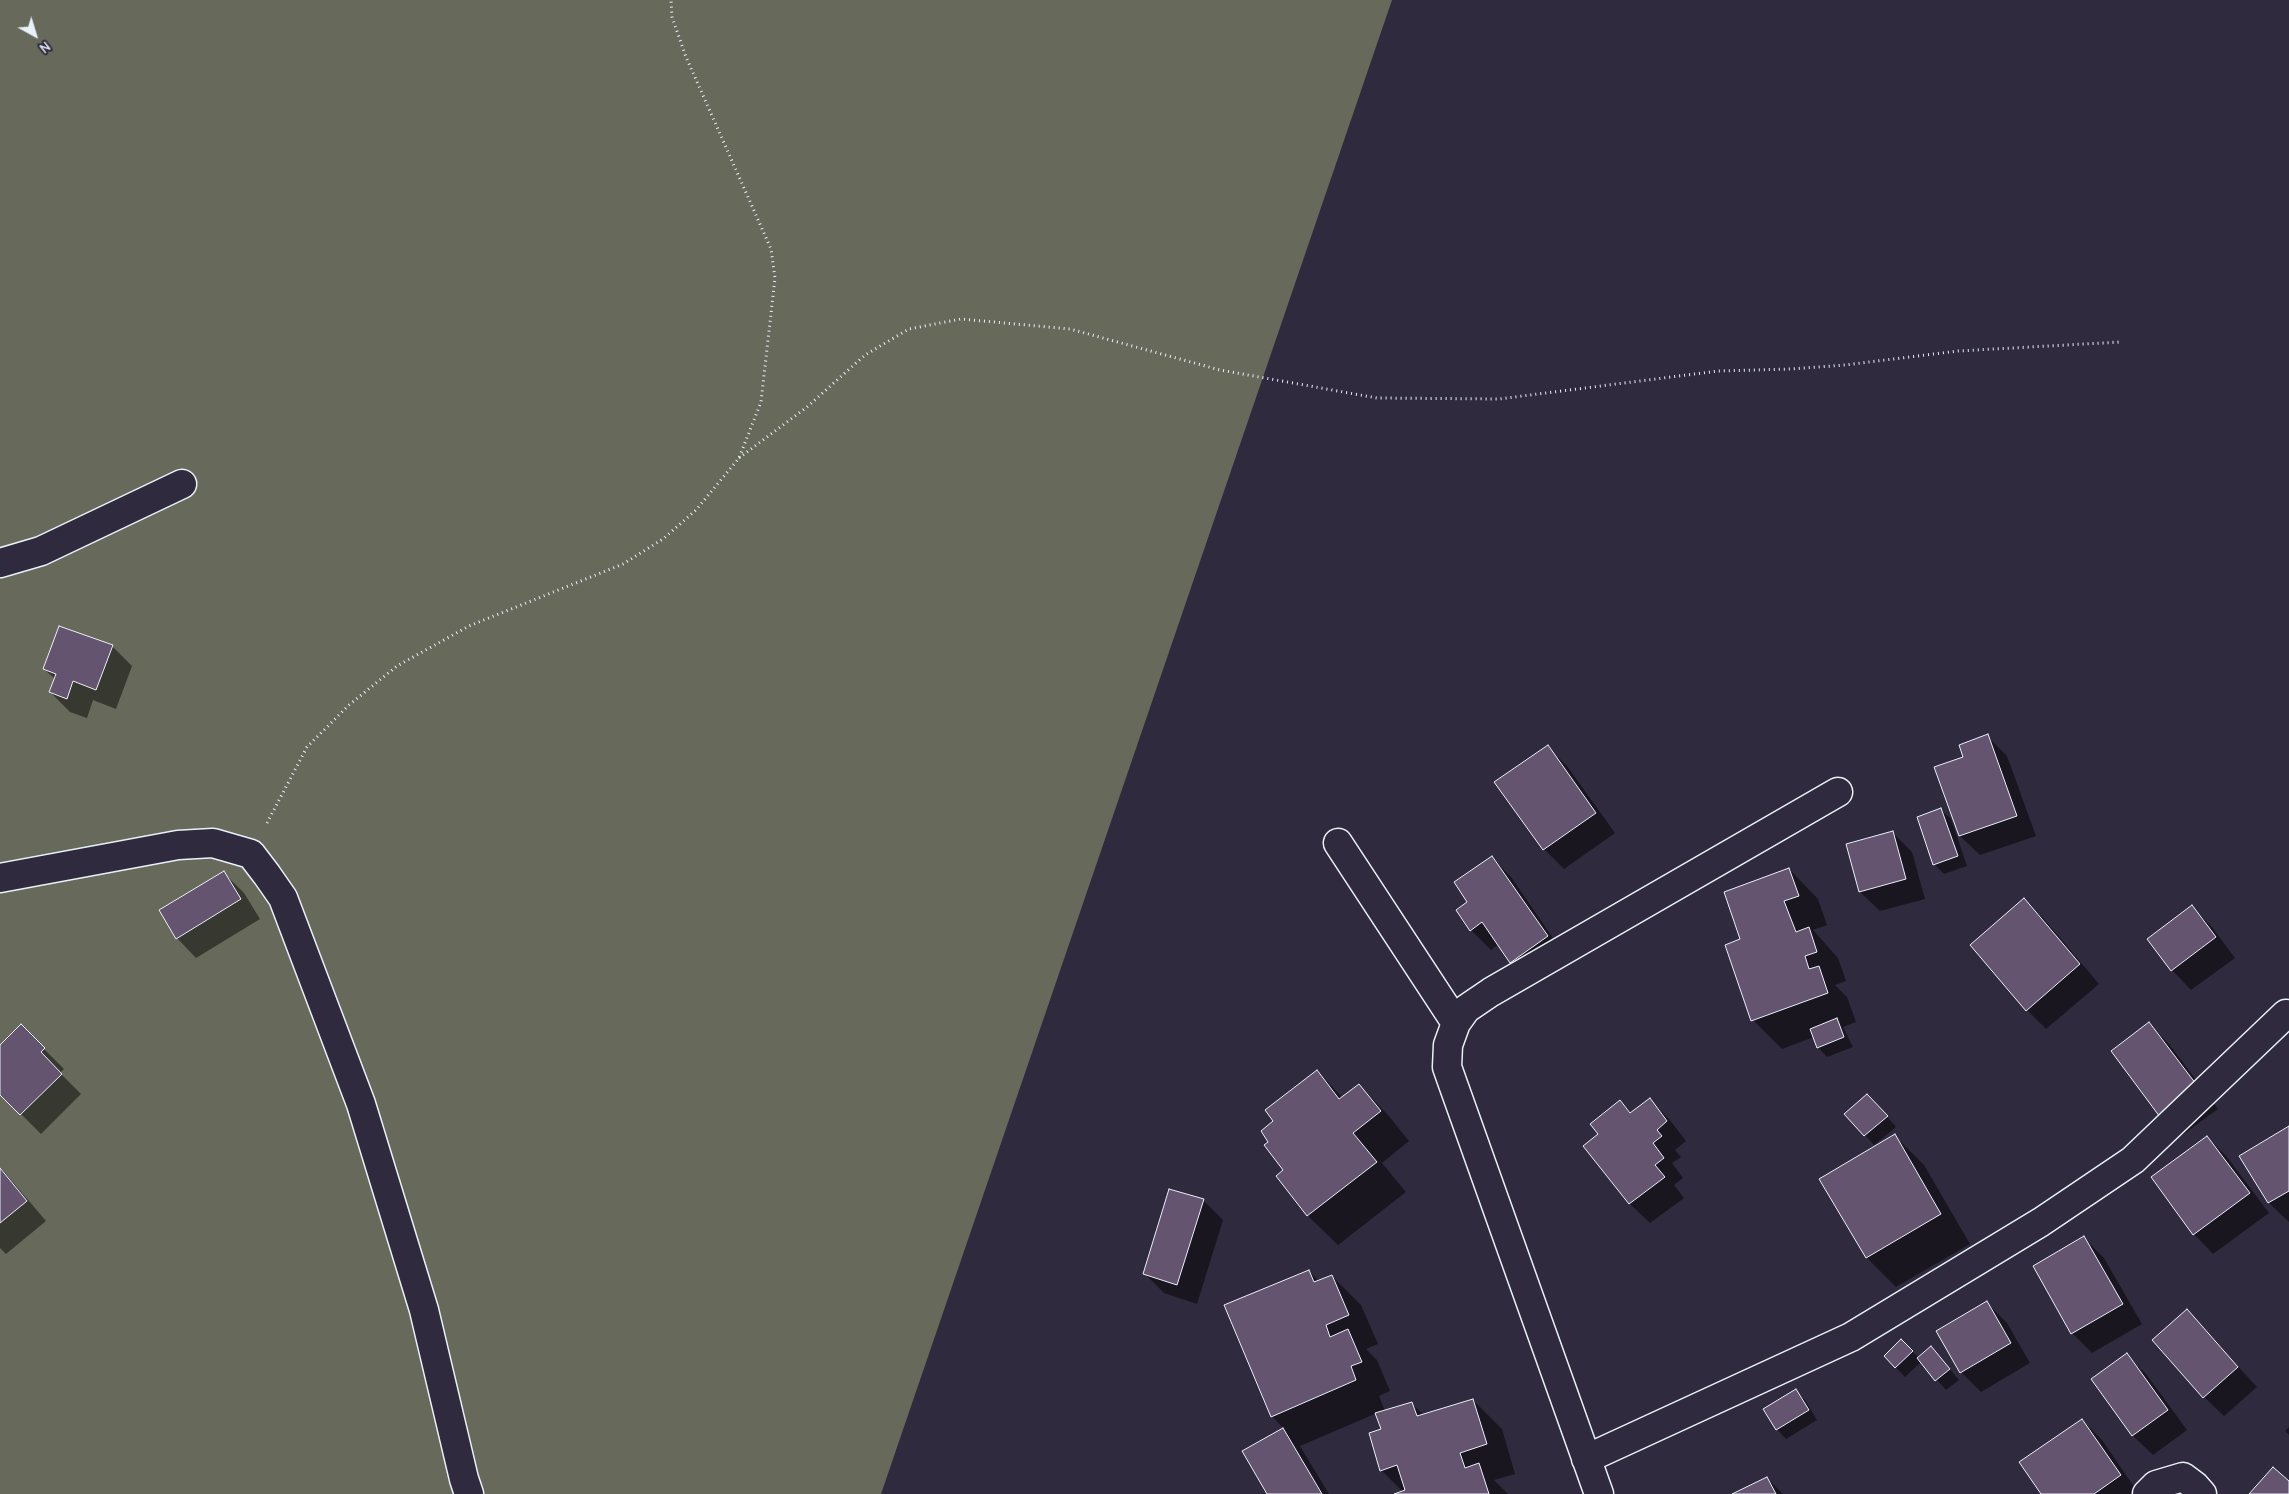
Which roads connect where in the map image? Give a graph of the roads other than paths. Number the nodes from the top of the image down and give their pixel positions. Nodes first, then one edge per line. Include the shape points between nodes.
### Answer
1 (182, 484) dead end
2 (0, 563) edge
3 (1838, 792) dead end
4 (1338, 843) dead end
5 (0, 878) edge
6 (2286, 1014) dead end
7 (1456, 1023) junction
8 (1586, 1459) junction
9 (469, 1494) edge
10 (1599, 1494) edge
11 (2147, 1494) edge
12 (2202, 1494) edge

1 - 2 street via 41,551
3 - 7 street via 1491,992 1466,1009
4 - 7 street
5 - 9 street via 178,845 213,843 251,854 283,898 361,1104 424,1310
6 - 8 street via 2133,1160 2041,1222 1851,1336
7 - 8 street via 1448,1045 1447,1067
8 - 10 street
11 - 12 street via 2156,1485 2183,1477

